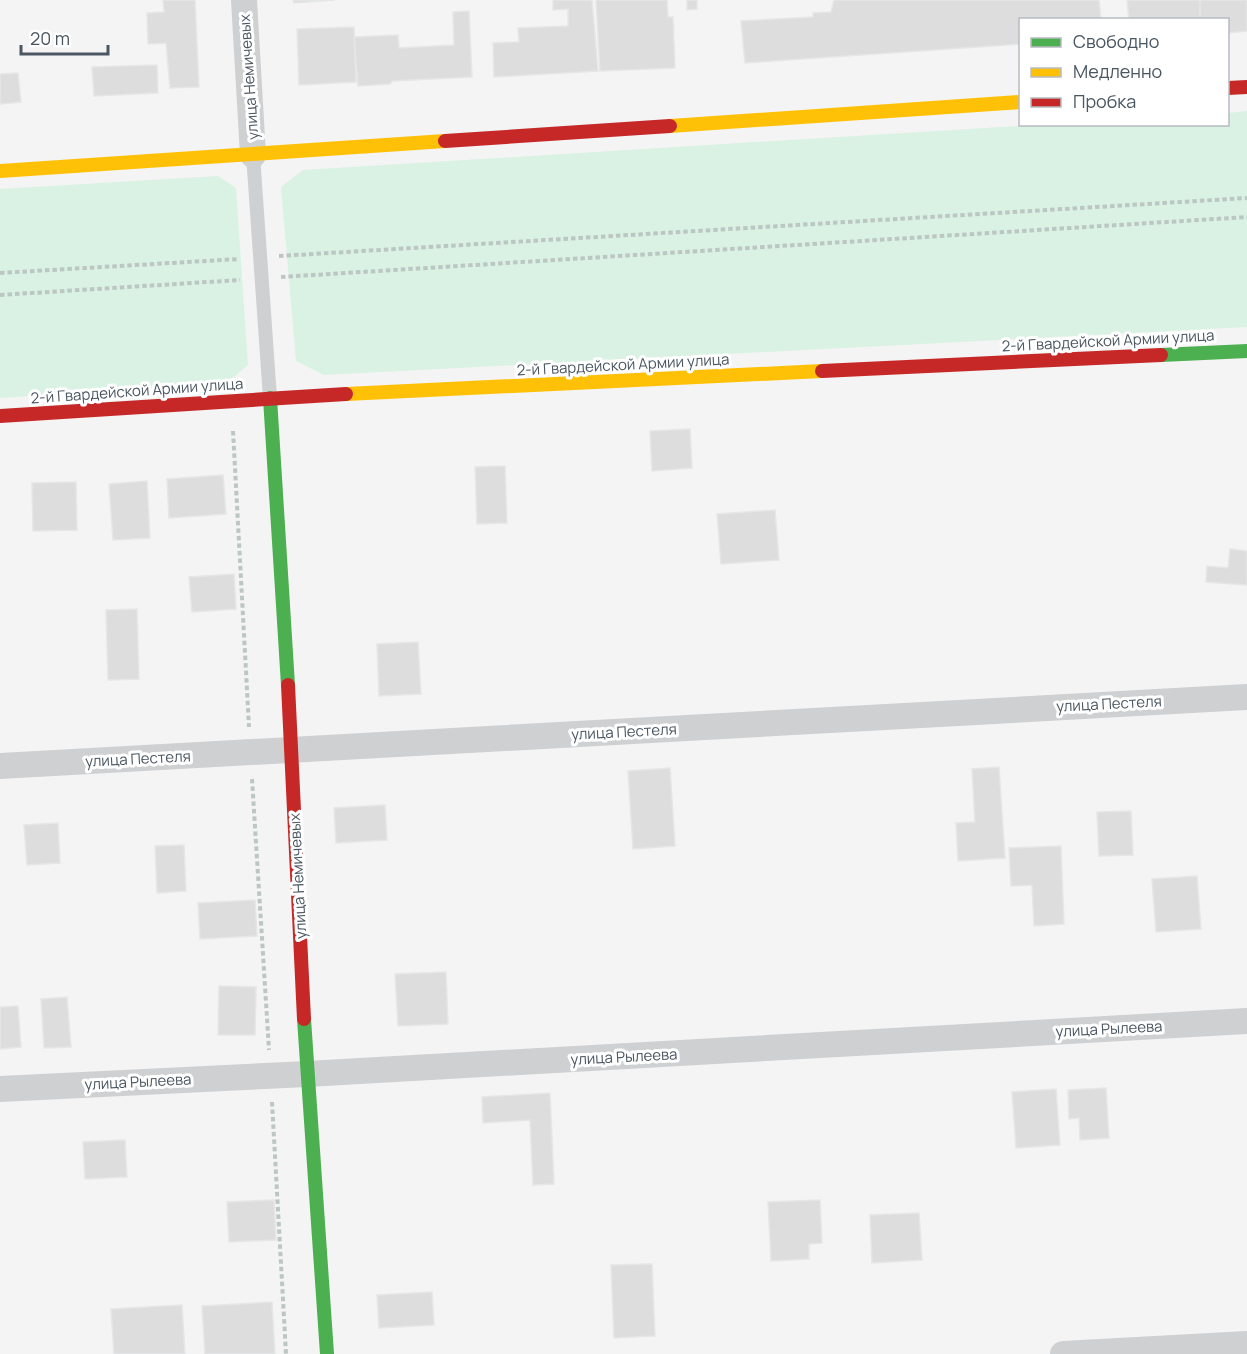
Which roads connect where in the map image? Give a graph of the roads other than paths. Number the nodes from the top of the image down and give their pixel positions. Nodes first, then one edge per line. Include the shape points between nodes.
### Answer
1 (244, 0) edge
2 (1247, 87) edge
3 (1229, 88) edge
4 (1019, 102) edge
5 (254, 155) junction
6 (0, 171) edge
7 (1247, 351) edge
8 (270, 398) junction
9 (0, 416) edge
10 (1247, 696) edge
11 (292, 750) junction
12 (0, 766) edge
13 (1247, 1022) edge
14 (307, 1074) junction
15 (0, 1089) edge
16 (1247, 1344) edge
17 (327, 1354) edge
18 (1064, 1354) edge

1 - 5 street, улица Немичевых
2 - 3 main road
4 - 5 main road
5 - 6 main road
5 - 8 lane
7 - 8 main road, 2-й Гвардейской Армии улица
8 - 9 main road, 2-й Гвардейской Армии улица
8 - 11 main road, улица Немичевых
10 - 11 street, улица Пестеля
11 - 12 street, улица Пестеля
11 - 14 main road, улица Немичевых
13 - 14 street, улица Рылеева
14 - 15 street, улица Рылеева
14 - 17 main road, улица Немичевых
16 - 18 street

